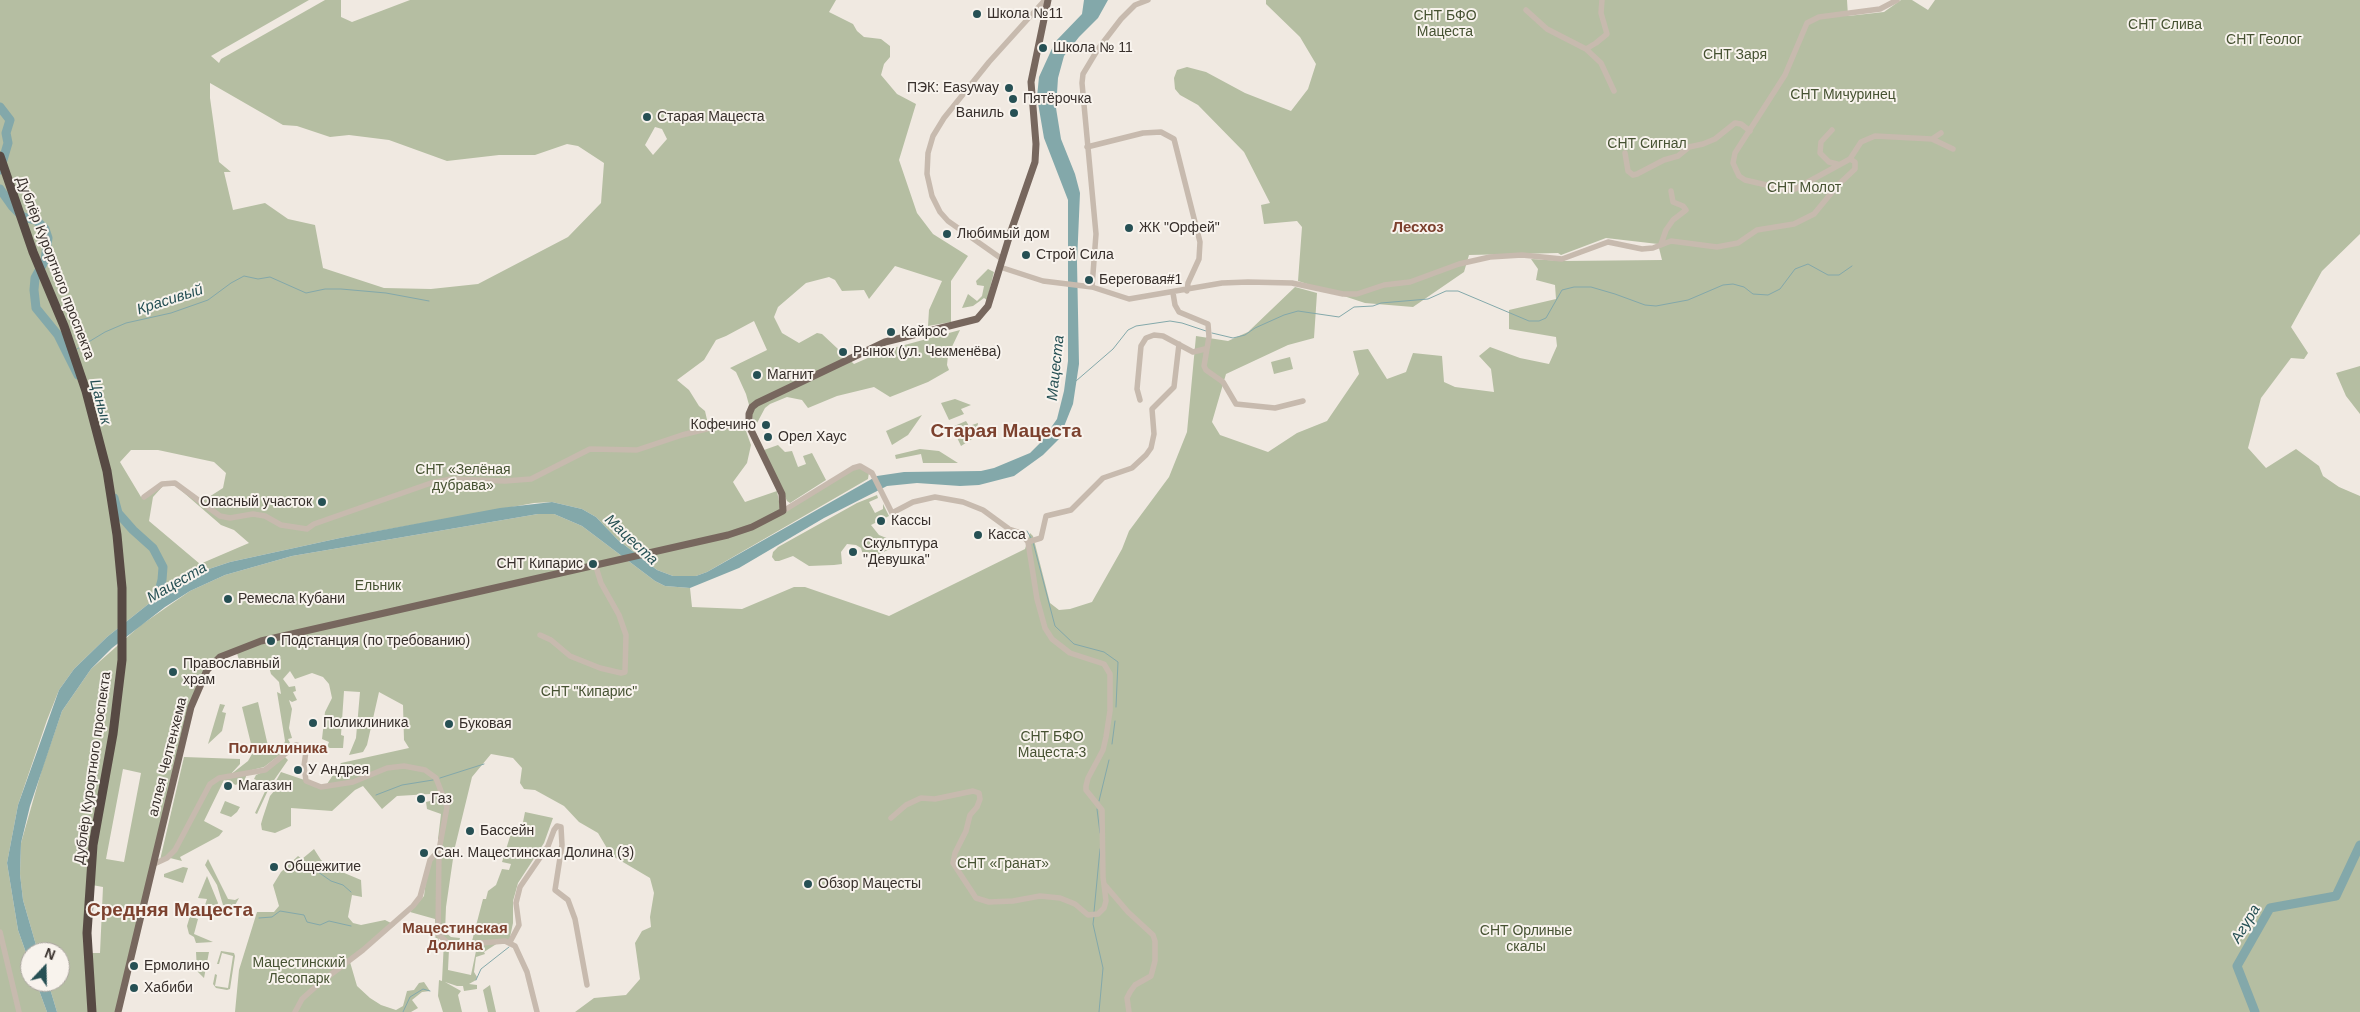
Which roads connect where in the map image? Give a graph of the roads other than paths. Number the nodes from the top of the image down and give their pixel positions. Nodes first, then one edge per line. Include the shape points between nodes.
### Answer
1 (1047, 0) edge
2 (1148, 0) edge
3 (1602, 0) edge
4 (1897, 0) edge
5 (1526, 10) dead end
6 (1586, 49) junction
7 (1614, 91) dead end
8 (1832, 130) dead end
9 (1750, 131) junction
10 (1941, 133) dead end
11 (1932, 139) junction
12 (1087, 147) junction
13 (1953, 149) dead end
14 (1625, 153) dead end
15 (0, 156) edge
16 (1850, 158) junction
17 (1838, 164) junction
18 (1671, 191) dead end
19 (1661, 244) junction
20 (1001, 263) junction
21 (1092, 286) junction
22 (1187, 291) junction
23 (1173, 293) junction
24 (1179, 344) junction
25 (1205, 349) junction
26 (1140, 400) dead end
27 (1303, 401) dead end
28 (749, 426) junction
29 (144, 497) dead end
30 (783, 511) junction
31 (1028, 542) junction
32 (596, 567) junction
33 (540, 635) dead end
34 (891, 818) dead end
35 (439, 850) junction
36 (154, 864) junction
37 (1104, 884) junction
38 (0, 932) edge
39 (510, 942) junction
40 (587, 985) dead end
41 (19, 1012) edge
42 (92, 1012) edge
43 (118, 1012) edge
44 (295, 1012) edge
45 (537, 1012) edge
46 (1129, 1012) edge

1 - 20 main road via 1031,82 1035,162
1 - 20 street via 989,62 944,118 933,136 928,153 927,174 940,212
2 - 12 street via 1135,5 1121,19 1083,74
3 - 6 street via 1601,13 1607,34
4 - 9 street via 1880,9 1819,17 1805,26 1785,75
5 - 6 street via 1547,29
6 - 7 street via 1601,63
8 - 17 street via 1821,142 1820,153 1829,162
9 - 14 street via 1735,123 1715,139 1689,147 1678,156 1633,175 1628,170
9 - 17 street via 1733,158 1734,170 1746,180 1795,189
10 - 11 street
11 - 13 street
11 - 16 street via 1875,136 1861,142
12 - 21 street via 1096,234
12 - 22 street via 1143,133 1162,132 1174,139 1200,242 1199,259
15 - 42 highway, Дублёр Курортного проспекта via 86,391 107,471 117,535 122,588 122,660 113,734 93,846 87,933
16 - 17 street
16 - 19 street via 1855,162 1855,169 1805,220 1757,230 1738,244 1717,247 1671,241
18 - 19 street via 1673,202 1686,210 1673,220
19 - 22 street via 1642,249 1602,243 1562,259 1522,255 1490,257 1452,266 1410,282 1384,285 1357,294 1269,282 1222,284
20 - 21 street via 1055,284
20 - 28 main road via 992,299 977,319 891,340 848,359 757,403 749,414
21 - 23 street via 1129,299
22 - 23 street
23 - 25 street via 1180,312 1206,322 1209,336
24 - 25 street via 1193,352
24 - 26 street via 1156,335 1143,341 1137,389
24 - 31 street via 1174,384 1170,393 1152,409 1154,434 1146,455 1132,468 1104,478 1070,510 1046,516 1041,538
25 - 27 street via 1203,363 1206,370 1223,382 1236,404 1275,408
28 - 29 street via 714,427 638,450 590,449 532,479 440,480 307,528 281,525 253,514 230,518 220,516 175,484 162,484
28 - 30 main road via 782,494
30 - 31 street, аллея Челтенхема via 860,466 872,474 892,512 923,499 951,499 984,510 1009,529 1018,531
30 - 32 main road, аллея Челтенхема via 728,535
31 - 37 street via 1045,628 1061,647 1104,664 1110,674 1106,736 1086,786 1102,810
32 - 33 street via 626,635 625,672 600,668 570,656
32 - 36 main road, аллея Челтенхема via 261,641 220,657 208,670 191,707
34 - 37 street via 921,798 979,793 980,799 970,815 953,863 976,898 989,902 1050,897 1070,902 1088,915 1098,914 1105,905
35 - 36 street via 447,807 432,773 417,768 387,768 352,782 321,787 306,781 306,751 296,745 265,770 219,778 210,784 175,850
35 - 39 street via 438,934 449,944 458,946
35 - 44 street via 430,860 420,897 413,906 302,999
36 - 43 main road, аллея Челтенхема
37 - 46 street via 1155,940 1151,976 1135,985 1126,998
38 - 41 street
39 - 40 street via 519,925 516,904 520,887 548,846 554,830 561,827 562,845 555,890 568,900 575,919
39 - 45 street via 518,950 527,972

